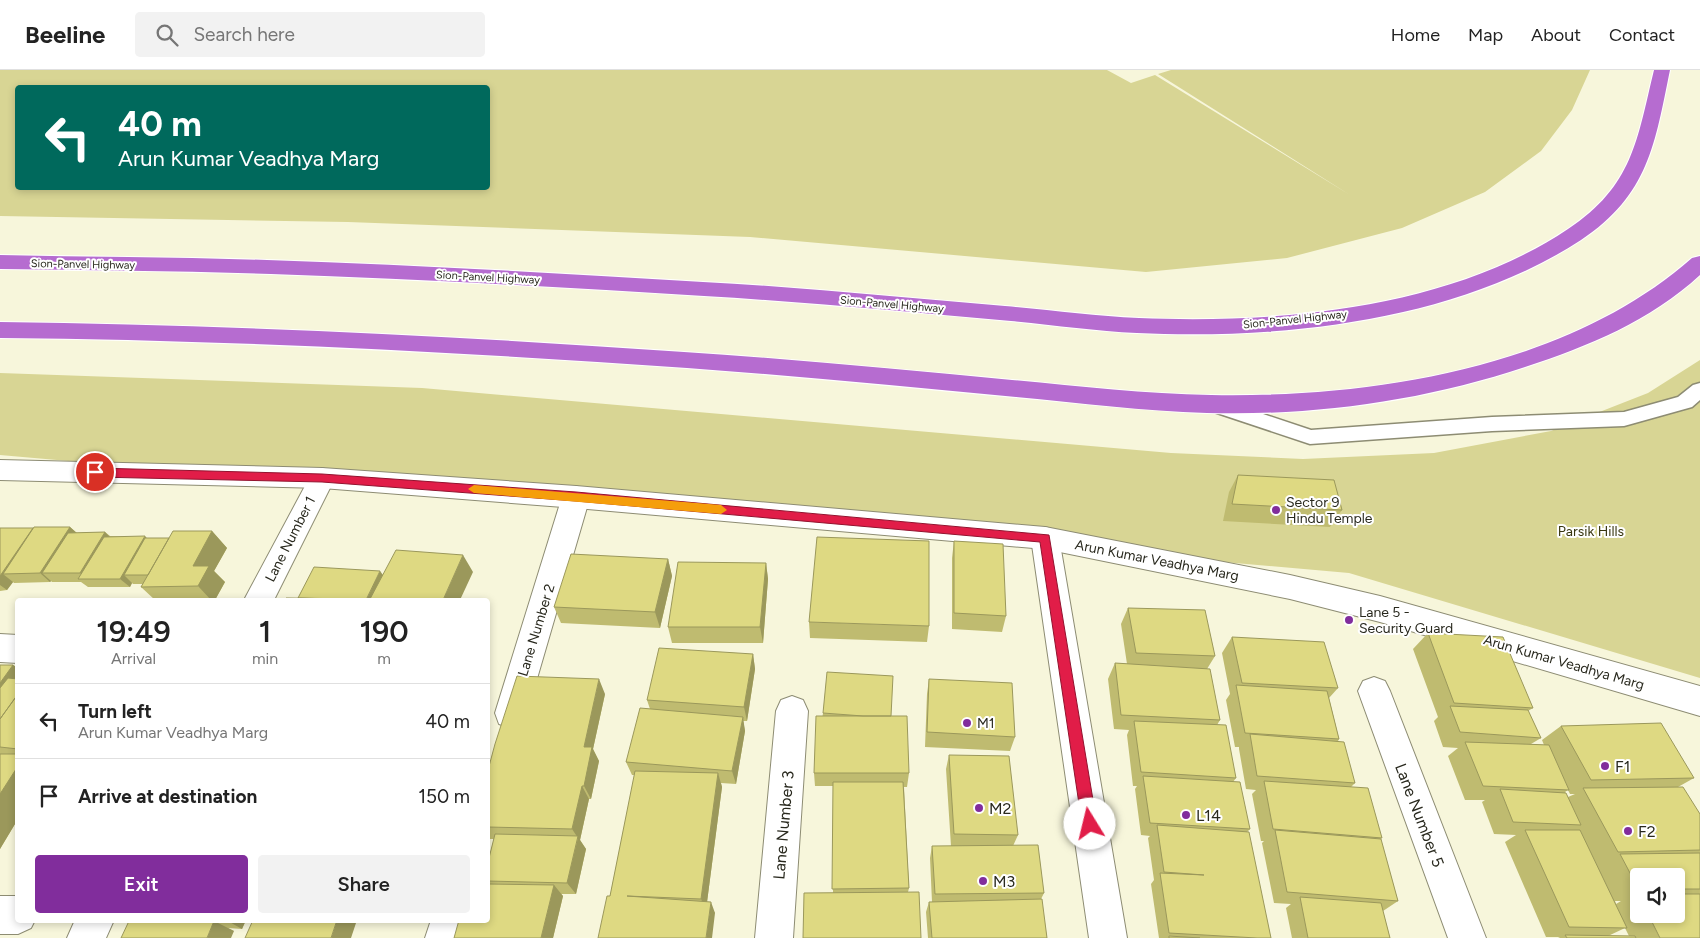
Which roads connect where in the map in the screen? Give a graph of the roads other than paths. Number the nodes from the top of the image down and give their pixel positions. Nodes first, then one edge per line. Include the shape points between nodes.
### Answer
1 (1662, 70) edge
2 (0, 262) edge
3 (1700, 263) edge
4 (0, 330) edge
5 (1700, 390) edge
6 (1209, 403) junction
7 (0, 470) edge
8 (322, 478) junction
9 (576, 497) junction
10 (1045, 538) junction
11 (260, 598) edge
12 (0, 648) edge
13 (15, 649) edge
14 (1374, 691) dead end
15 (1697, 704) edge
16 (792, 711) dead end
17 (504, 736) edge
18 (0, 915) edge
19 (15, 915) edge
20 (94, 923) edge
21 (449, 923) edge
22 (86, 938) edge
23 (444, 938) edge
24 (774, 938) edge
25 (1108, 938) edge
26 (1467, 938) edge

1 - 2 highway, Sion-Panvel Highway via 1642,156 1628,183 1605,210 1575,235 1527,262 1441,294 1369,311 1300,321 1152,326 716,290 499,277 268,267
3 - 6 highway via 1678,284 1633,314 1578,341 1512,364 1436,383 1352,396
4 - 6 highway via 225,334 465,346 692,360 1168,403
5 - 6 lane via 1685,402 1624,418 1310,437
7 - 8 street, Arun Kumar Veadhya Marg
8 - 9 street, Arun Kumar Veadhya Marg
8 - 11 street, Lane Number 1
9 - 10 street, Arun Kumar Veadhya Marg
9 - 17 street, Lane Number 2
10 - 15 street, Arun Kumar Veadhya Marg via 1290,587 1380,609
10 - 25 street
12 - 13 street
14 - 26 street, Lane Number 5
16 - 24 street, Lane Number 3
18 - 19 street
20 - 22 street
21 - 23 street

